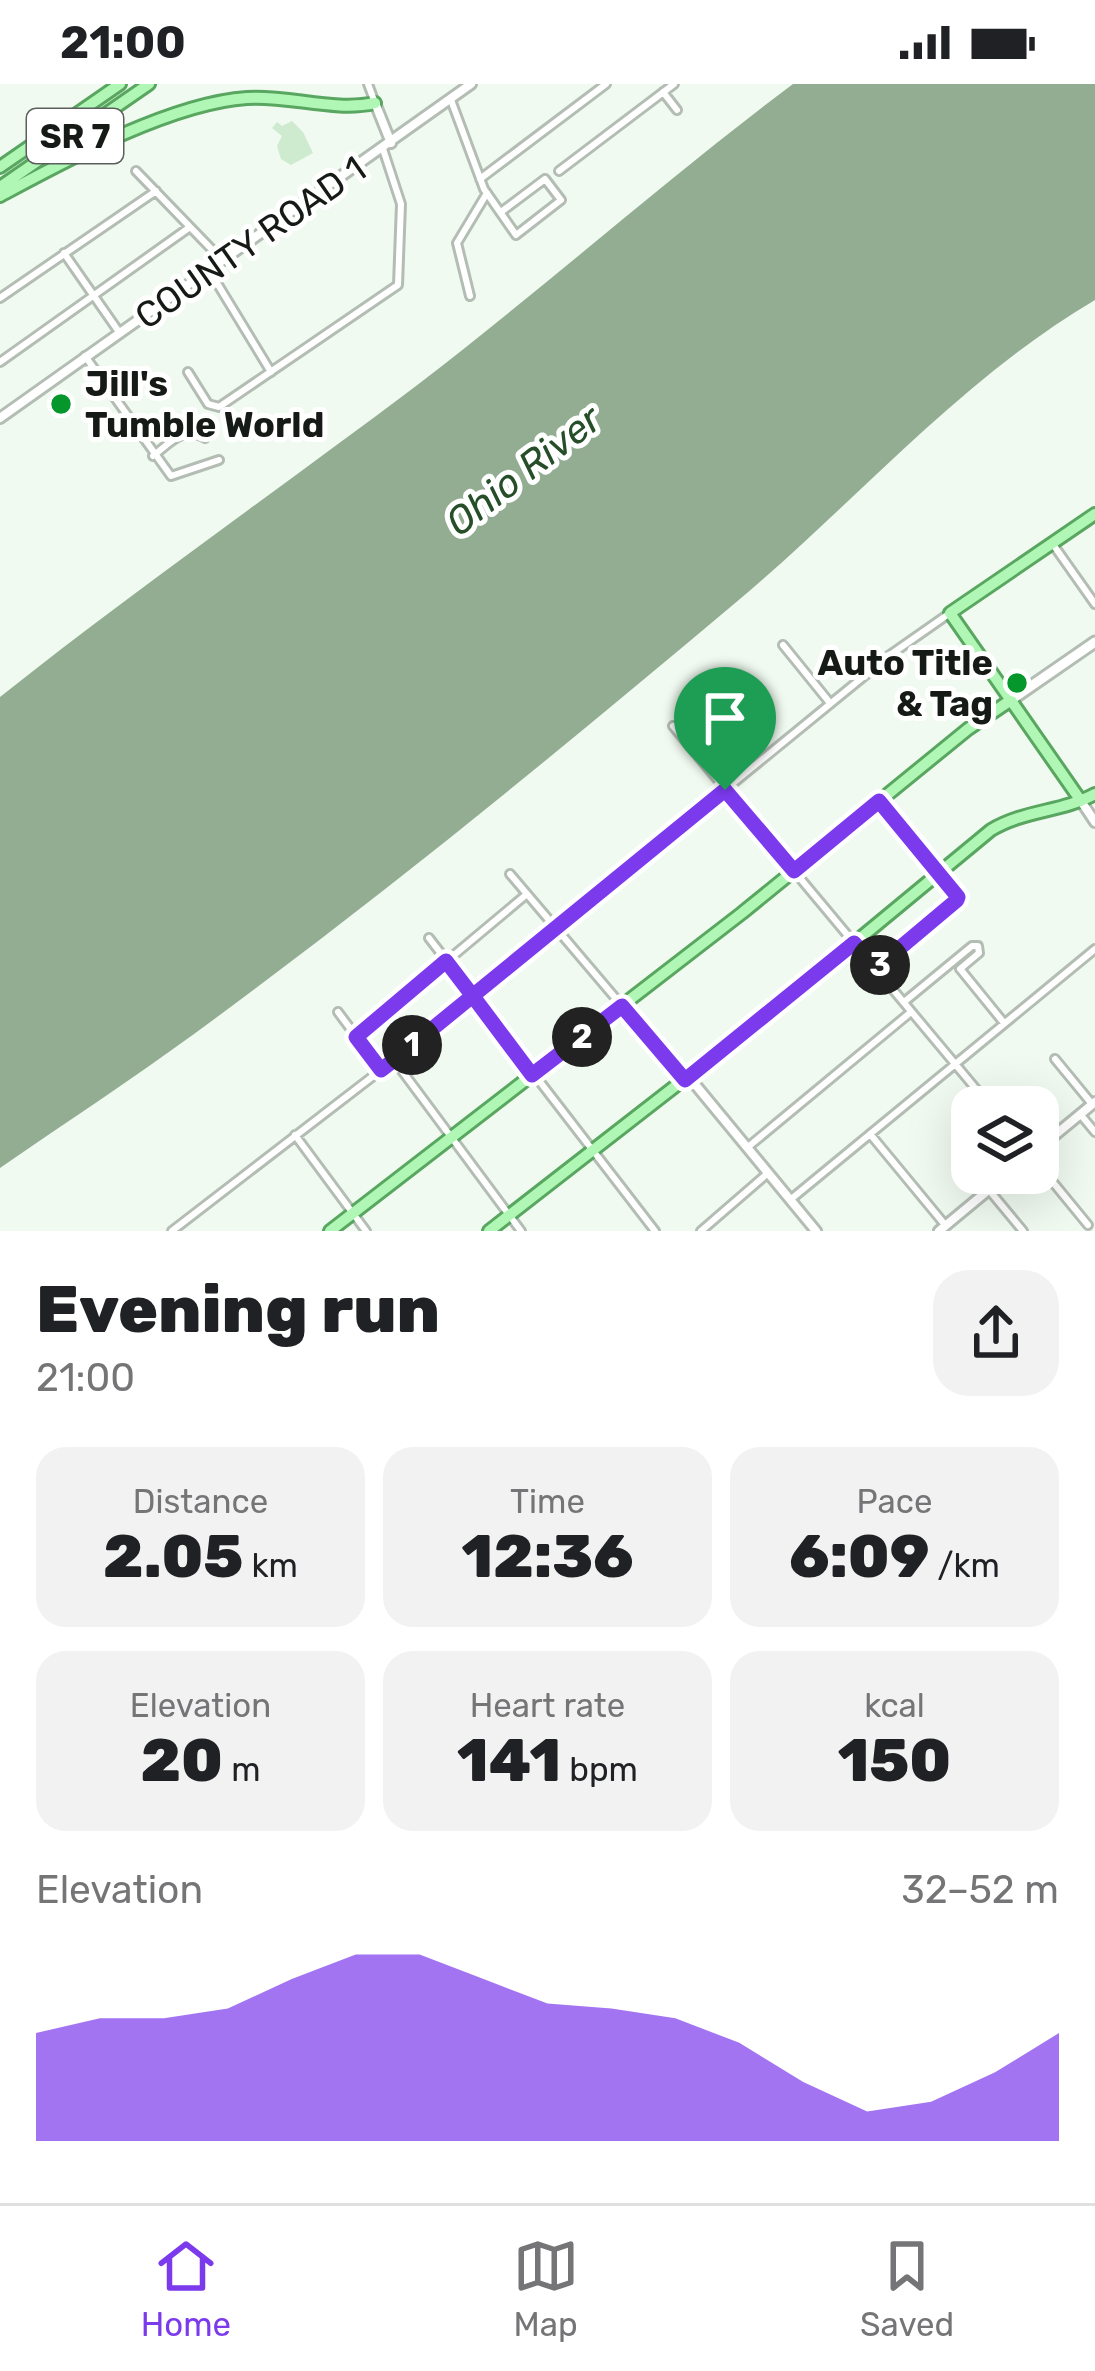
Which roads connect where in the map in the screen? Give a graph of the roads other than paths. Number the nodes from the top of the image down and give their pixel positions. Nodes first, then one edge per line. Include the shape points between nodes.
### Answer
1 (120, 84) edge
2 (149, 84) edge
3 (368, 84) edge
4 (471, 84) edge
5 (606, 84) edge
6 (674, 84) edge
7 (663, 89) edge
8 (451, 100) junction
9 (375, 103) junction
10 (677, 110) dead end
11 (387, 146) junction
12 (0, 167) edge
13 (136, 171) dead end
14 (559, 171) dead end
15 (480, 178) junction
16 (0, 187) edge
17 (156, 191) junction
18 (487, 193) junction
19 (0, 196) edge
20 (501, 212) junction
21 (190, 227) junction
22 (64, 254) junction
23 (223, 261) junction
24 (209, 271) junction
25 (470, 296) dead end
26 (0, 298) edge
27 (93, 298) junction
28 (119, 332) junction
29 (86, 356) junction
30 (0, 362) edge
31 (188, 372) dead end
32 (271, 372) junction
33 (0, 418) edge
34 (205, 438) dead end
35 (153, 456) junction
36 (219, 460) dead end
37 (1095, 514) edge
38 (1052, 543) junction
39 (1095, 604) edge
40 (950, 613) junction
41 (1095, 642) edge
42 (783, 646) dead end
43 (1011, 700) junction
44 (831, 703) junction
45 (673, 725) dead end
46 (725, 790) junction
47 (1095, 794) edge
48 (879, 801) junction
49 (1081, 801) junction
50 (1095, 822) edge
51 (794, 871) junction
52 (939, 873) junction
53 (510, 874) dead end
54 (527, 894) junction
55 (555, 928) junction
56 (429, 938) dead end
57 (854, 943) junction
58 (1095, 949) edge
59 (446, 961) junction
60 (954, 961) junction
61 (876, 968) junction
62 (960, 969) junction
63 (472, 995) junction
64 (904, 1003) junction
65 (622, 1006) junction
66 (338, 1012) dead end
67 (911, 1012) junction
68 (1004, 1023) junction
69 (356, 1037) junction
70 (1054, 1059) dead end
71 (394, 1060) junction
72 (955, 1064) junction
73 (381, 1070) junction
74 (532, 1075) junction
75 (687, 1078) junction
76 (973, 1086) edge
77 (1094, 1103) edge
78 (1080, 1114) junction
79 (1059, 1132) edge
80 (1095, 1132) edge
81 (870, 1134) junction
82 (295, 1136) junction
83 (452, 1137) junction
84 (747, 1148) junction
85 (591, 1152) junction
86 (768, 1173) junction
87 (1059, 1190) edge
88 (984, 1194) edge
89 (992, 1194) edge
90 (790, 1200) junction
91 (353, 1213) junction
92 (510, 1215) junction
93 (1088, 1225) dead end
94 (942, 1228) edge
95 (172, 1231) edge
96 (330, 1231) edge
97 (367, 1231) edge
98 (489, 1231) edge
99 (521, 1231) edge
100 (655, 1231) edge
101 (700, 1231) edge
102 (816, 1231) edge
103 (1023, 1231) edge

1 - 12 main road, SR 7
2 - 16 main road, SR 7
3 - 9 street
4 - 8 street, COUNTY ROAD 1
5 - 15 street
6 - 7 street
7 - 10 street
7 - 14 street
8 - 11 street, COUNTY ROAD 1
8 - 15 street
9 - 11 street
9 - 19 main road via 263,97 199,105
11 - 23 street, COUNTY ROAD 1
11 - 32 street via 401,204 398,285
13 - 17 street
15 - 18 street
17 - 21 street
17 - 22 street
18 - 20 street
18 - 25 street via 457,243
20 - 20 street via 545,179 561,200 516,235
21 - 23 street
21 - 27 street
22 - 26 street
22 - 27 street
23 - 24 street, COUNTY ROAD 1
24 - 28 street, COUNTY ROAD 1
24 - 32 street
27 - 28 street
27 - 30 street
28 - 29 street, COUNTY ROAD 1
29 - 33 street, COUNTY ROAD 1
29 - 35 street
31 - 32 street via 213,408
34 - 35 street via 185,431
35 - 36 street via 170,476
37 - 38 main road
38 - 39 street
38 - 40 main road
40 - 43 main road
40 - 44 street
41 - 43 main road
42 - 44 street
43 - 48 main road
43 - 49 main road
44 - 46 street
45 - 46 street
46 - 51 street
46 - 55 street
47 - 49 main road
48 - 51 main road
48 - 52 street
49 - 50 street
49 - 52 main road via 1008,821
51 - 57 street
51 - 65 main road
52 - 57 main road
52 - 61 street via 958,897
53 - 54 street
54 - 55 street
54 - 59 street
55 - 63 street
55 - 65 street
56 - 59 street
57 - 61 street
57 - 75 main road
58 - 68 street
59 - 63 street
59 - 69 street
60 - 62 street
60 - 62 street via 979,947
60 - 64 street
61 - 64 street
62 - 68 street
63 - 71 street
63 - 74 street
64 - 67 street
65 - 74 main road
65 - 75 street
66 - 69 street
67 - 72 street
67 - 84 street
68 - 72 street
69 - 73 street
70 - 77 street
71 - 73 street
71 - 83 street
72 - 76 street
72 - 81 street
73 - 82 street
74 - 83 main road
74 - 85 street
75 - 84 street
75 - 85 main road
77 - 78 street
78 - 79 street
78 - 80 street
81 - 90 street
81 - 94 street
82 - 91 street
82 - 95 street
83 - 91 main road
83 - 92 street
84 - 86 street
85 - 92 main road
85 - 100 street
86 - 90 street
86 - 101 street
87 - 93 street
88 - 94 street
89 - 103 street
90 - 102 street
91 - 96 main road
91 - 97 street
92 - 98 main road
92 - 99 street

